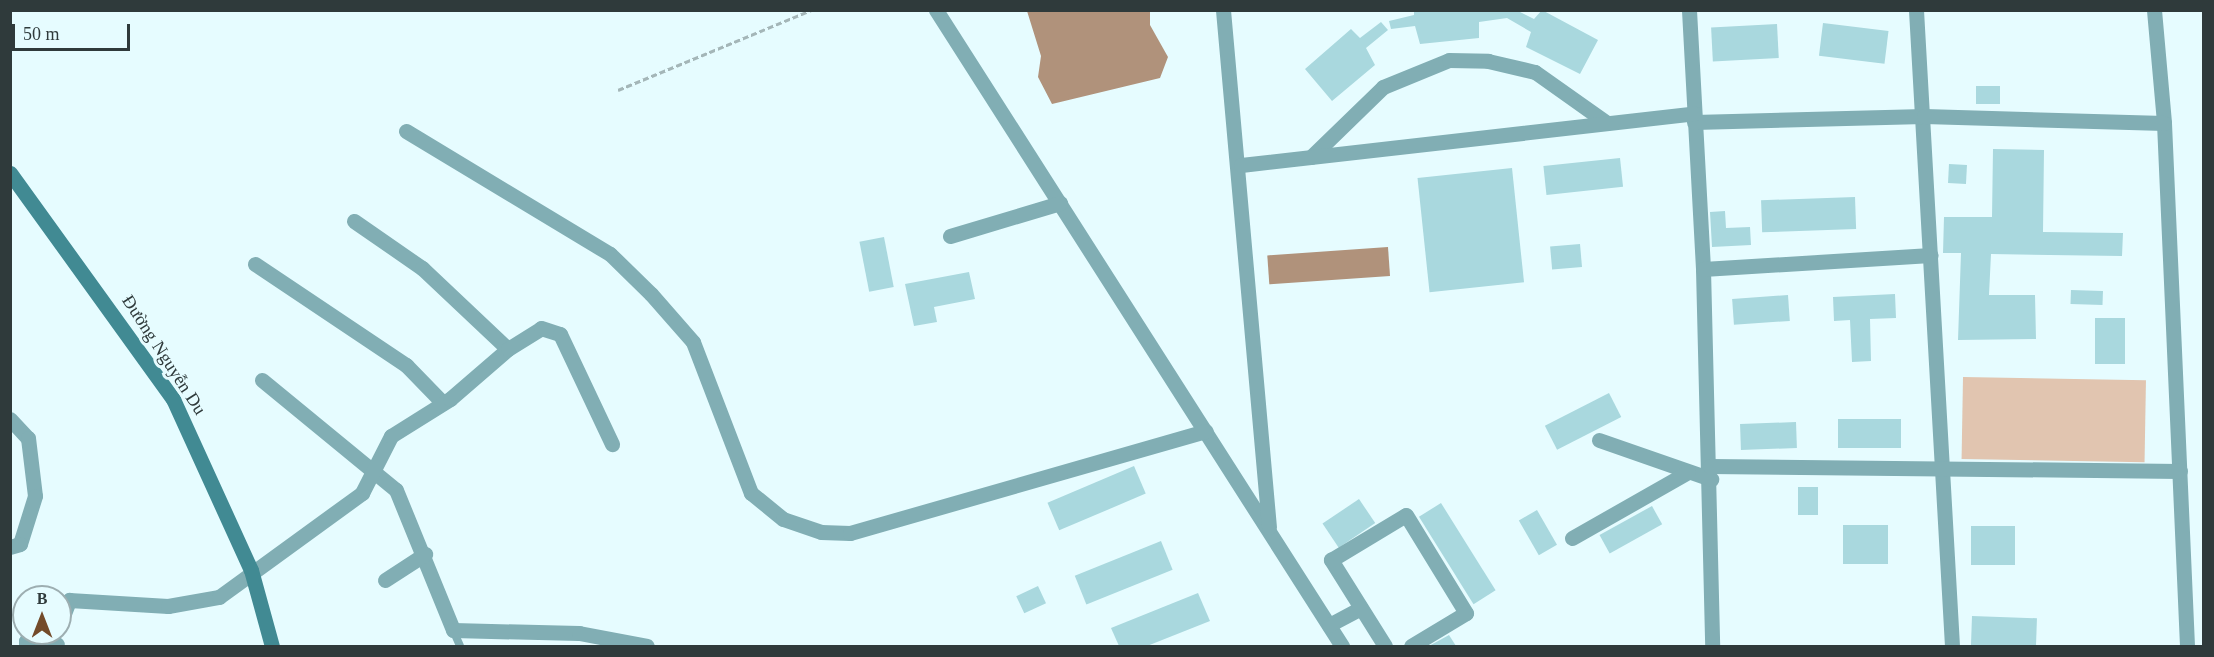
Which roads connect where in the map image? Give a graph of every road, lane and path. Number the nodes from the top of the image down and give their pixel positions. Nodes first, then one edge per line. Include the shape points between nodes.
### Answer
1 (811, 10) edge
2 (936, 10) edge
3 (1223, 10) edge
4 (1689, 10) edge
5 (1916, 10) edge
6 (2154, 10) edge
7 (618, 90) dead end
8 (1924, 116) junction
9 (1694, 117) junction
10 (1607, 123) junction
11 (2164, 123) junction
12 (406, 131) dead end
13 (1311, 157) junction
14 (1240, 165) junction
15 (10, 173) edge
16 (1060, 202) junction
17 (354, 221) dead end
18 (950, 236) dead end
19 (1931, 255) junction
20 (255, 264) dead end
21 (1703, 269) junction
22 (507, 349) junction
23 (262, 380) dead end
24 (443, 403) junction
25 (10, 420) edge
26 (1206, 431) junction
27 (1599, 440) dead end
28 (612, 444) dead end
29 (1941, 470) junction
30 (2180, 471) junction
31 (375, 472) junction
32 (1688, 472) junction
33 (1711, 472) junction
34 (1269, 528) junction
35 (1572, 538) dead end
36 (10, 547) edge
37 (425, 554) junction
38 (252, 570) junction
39 (385, 580) dead end
40 (72, 600) edge
41 (1361, 608) junction
42 (1329, 625) junction
43 (453, 630) junction
44 (272, 646) edge
45 (460, 646) edge
46 (647, 646) edge
47 (1342, 646) edge
48 (1385, 646) edge
49 (1411, 646) edge
50 (1712, 646) edge
51 (1953, 646) edge
52 (2187, 646) edge

1 - 7 path
2 - 16 street
3 - 14 street
4 - 9 street
5 - 8 street
6 - 11 street
8 - 9 street
8 - 11 street
8 - 19 street
9 - 10 street
9 - 21 street
10 - 13 street
10 - 13 street via 1535,72 1488,61 1449,60 1383,87
11 - 30 street
12 - 26 street via 610,254 651,294 693,342 751,493 783,519 821,532 850,533
13 - 14 street
14 - 34 street
15 - 38 main road, Đường Nguyễn Du via 173,399
16 - 18 street
16 - 26 street
17 - 22 street via 422,268
19 - 21 street
19 - 29 street
20 - 24 street via 405,365
21 - 33 street
22 - 24 street
22 - 28 street via 541,328 560,334
23 - 31 street
24 - 31 street via 391,436
25 - 36 street via 28,438 34,484 32,516 20,544
26 - 34 street
27 - 32 street
29 - 30 street
29 - 33 street
29 - 51 street
30 - 52 street
31 - 37 street via 396,490
31 - 38 street via 362,493
32 - 33 street
32 - 35 street
33 - 50 street
34 - 42 street
37 - 39 street
37 - 43 street
38 - 40 street via 219,597 196,604
38 - 44 main road, Đường Nguyễn Du
41 - 42 street
41 - 48 street
41 - 49 street via 1331,560 1406,515 1466,613
42 - 47 street
43 - 45 lane
43 - 46 street via 579,633

